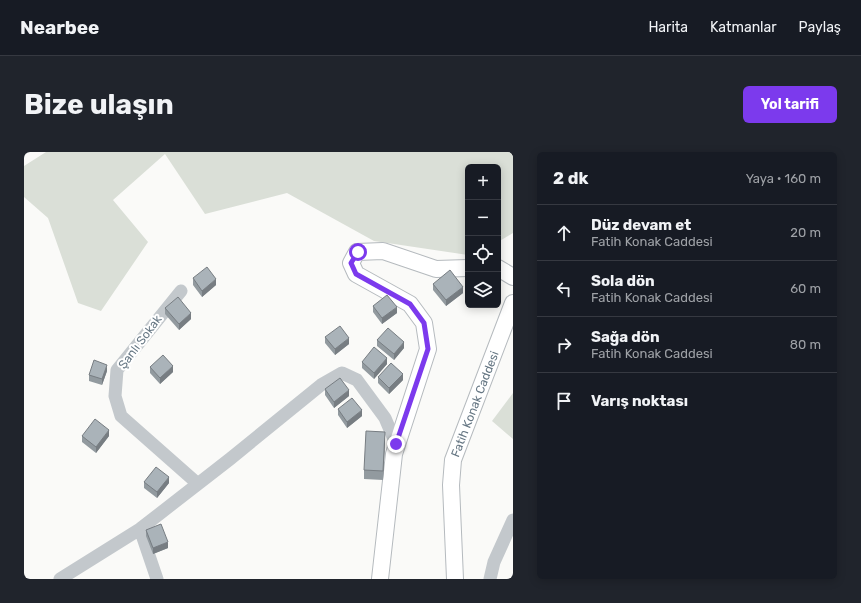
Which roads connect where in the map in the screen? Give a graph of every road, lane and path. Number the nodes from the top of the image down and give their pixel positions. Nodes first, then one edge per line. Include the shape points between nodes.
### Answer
1 (465, 268) edge
2 (501, 270) edge
3 (513, 277) edge
4 (181, 291) dead end
5 (513, 303) edge
6 (396, 444) junction
7 (198, 484) junction
8 (513, 520) edge
9 (140, 529) junction
10 (60, 579) edge
11 (157, 579) edge
12 (380, 579) edge
13 (455, 579) edge
14 (490, 579) edge

1 - 6 main road via 436,269 383,251 358,252 351,263 356,274 410,304 424,323 428,349
2 - 3 main road
4 - 7 street, Şanlı Sokak via 118,370 115,396 120,416
5 - 13 main road, Fatih Konak Caddesi via 453,460 451,484
6 - 7 street via 385,418 357,380 342,373 321,386
6 - 12 main road
7 - 9 street
8 - 14 street via 494,562
9 - 10 street
9 - 11 street

